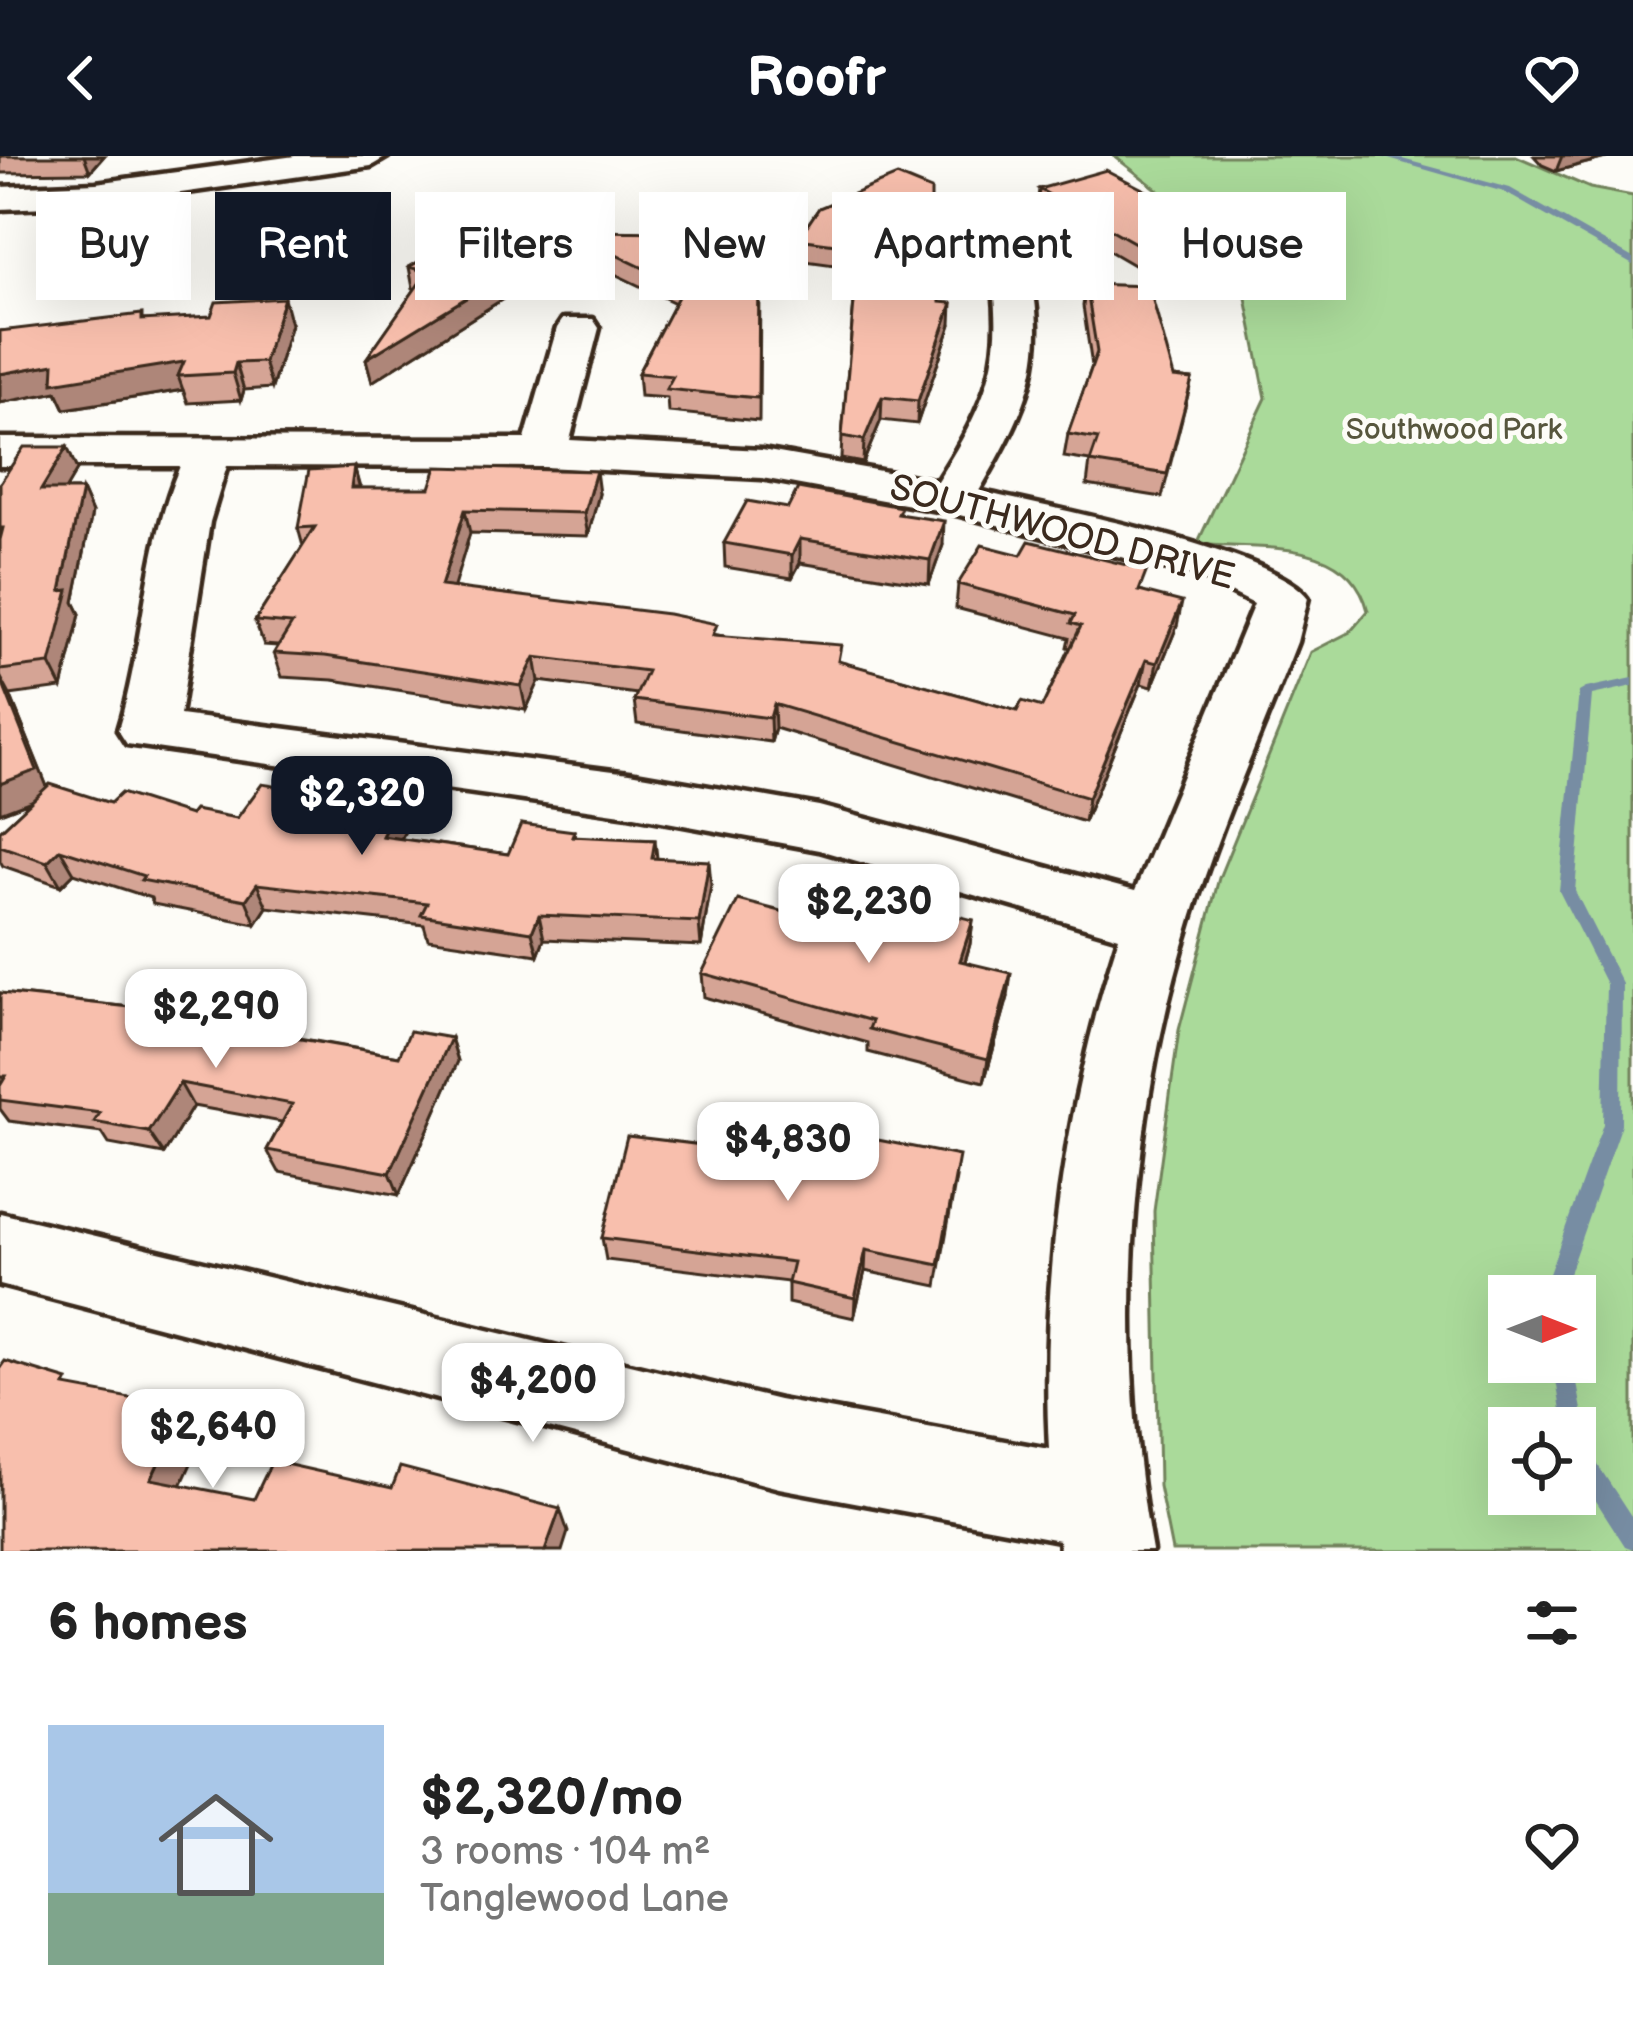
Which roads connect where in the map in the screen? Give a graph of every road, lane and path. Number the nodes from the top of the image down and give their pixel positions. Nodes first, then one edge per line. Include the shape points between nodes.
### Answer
1 (371, 156) edge
2 (0, 198) edge
3 (1017, 300) edge
4 (578, 328) dead end
5 (0, 452) edge
6 (544, 453) junction
7 (208, 454) junction
8 (950, 498) junction
9 (1156, 922) junction
10 (0, 1249) edge
11 (1101, 1526) edge

1 - 2 street via 96,194
3 - 8 street via 1024,336 1018,375
4 - 6 street
5 - 7 street, SOUTHWOOD DRIVE
6 - 7 street, SOUTHWOOD DRIVE
6 - 8 street, SOUTHWOOD DRIVE via 762,464
7 - 9 street via 180,526 164,681 147,730 629,794 819,828
8 - 9 street, SOUTHWOOD DRIVE via 1223,568 1282,598
9 - 11 street, SOUTHWOOD DRIVE via 1104,1131 1091,1332
10 - 11 street

